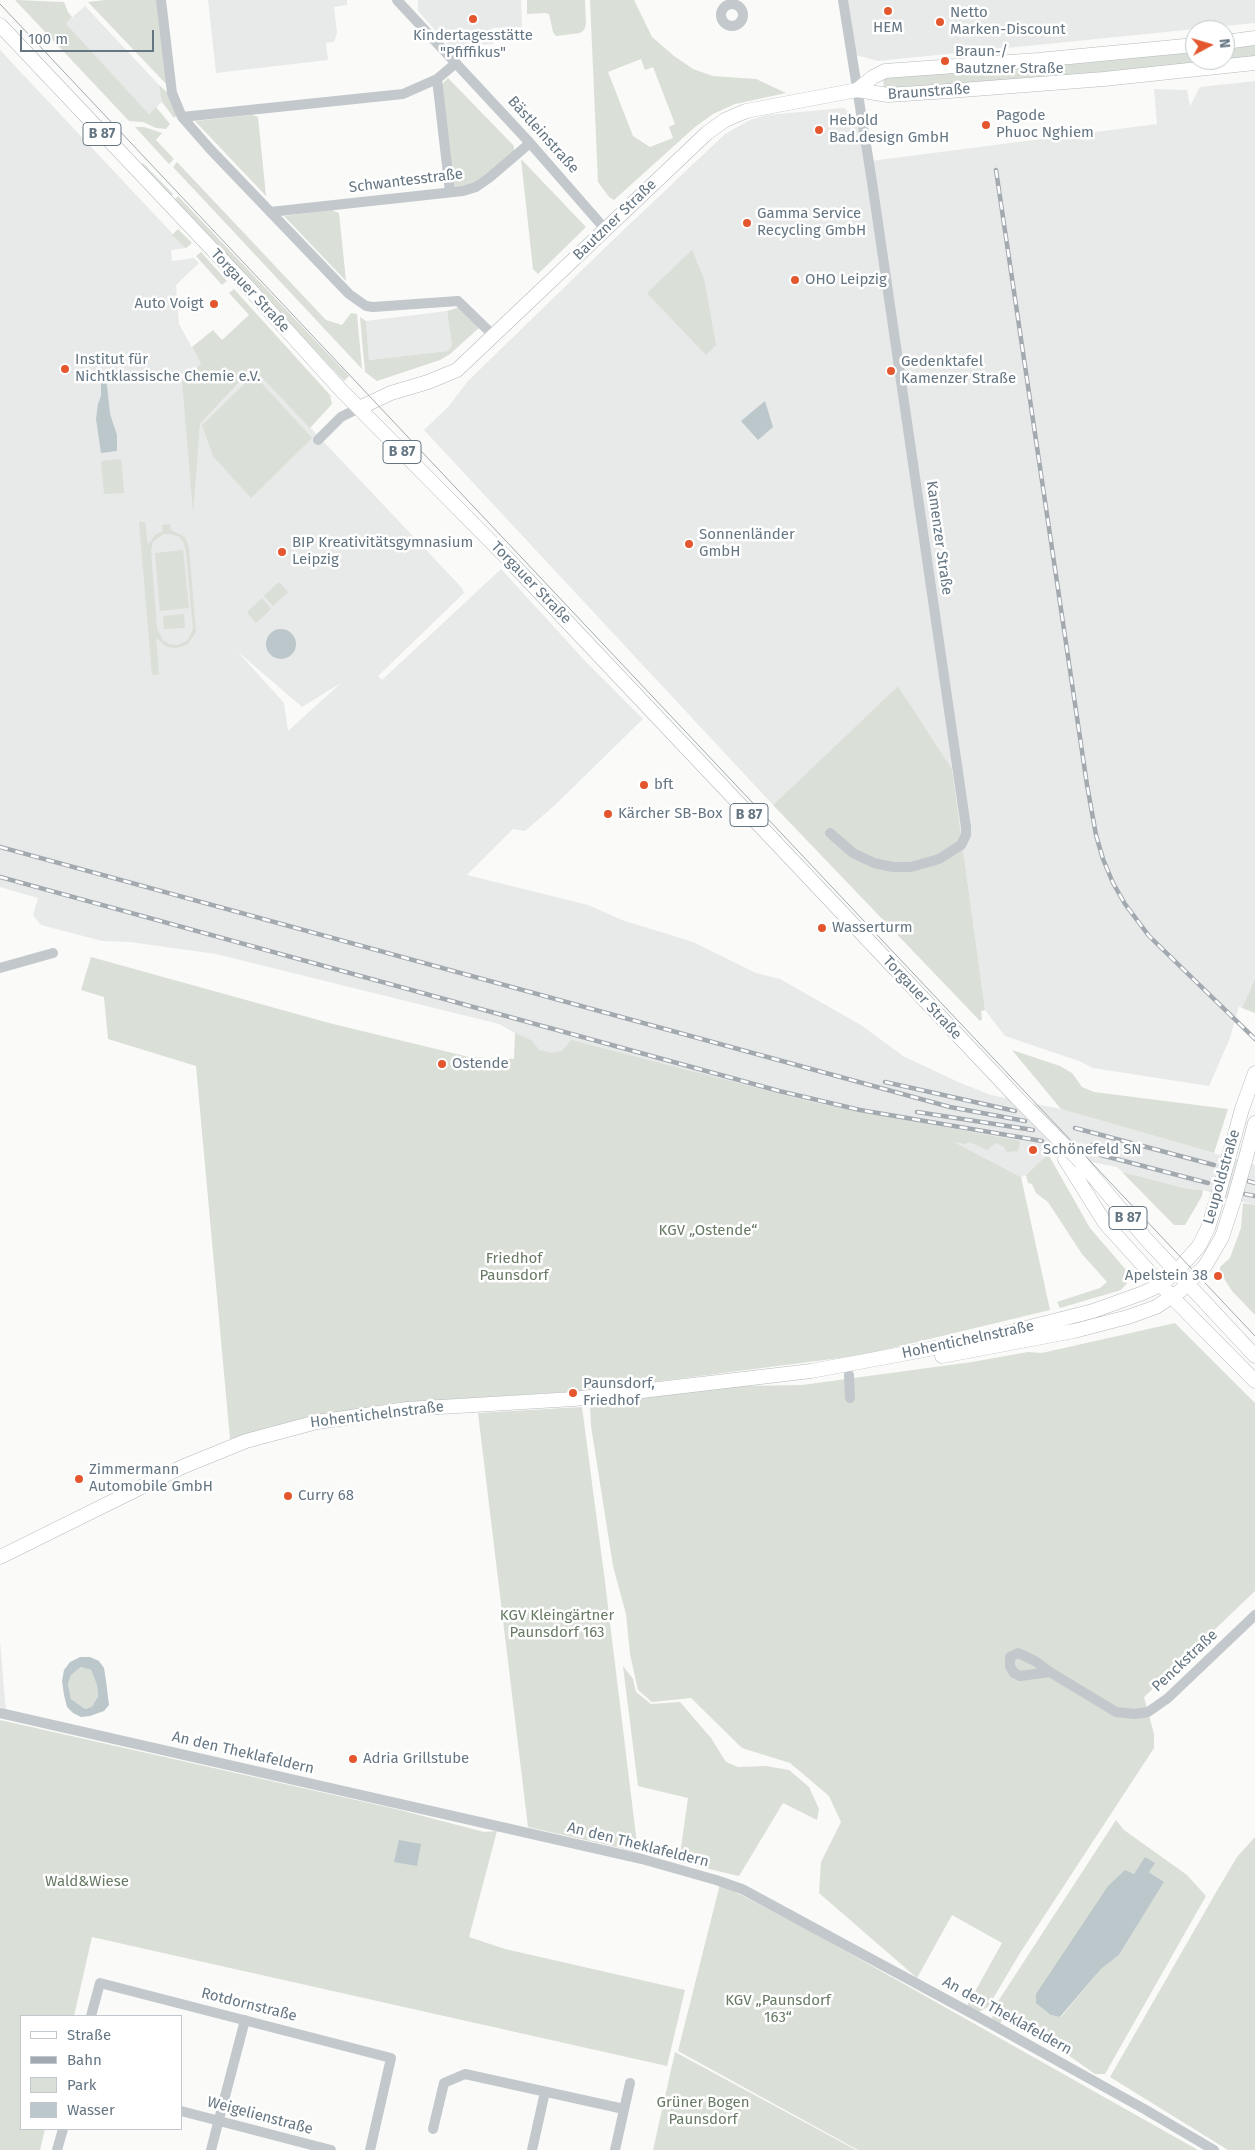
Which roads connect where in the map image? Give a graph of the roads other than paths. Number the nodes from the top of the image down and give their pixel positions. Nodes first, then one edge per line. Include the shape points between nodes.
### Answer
1 (161, 0) edge
2 (397, 0) edge
3 (843, 0) edge
4 (0, 24) edge
5 (1255, 38) edge
6 (1235, 41) edge
7 (1185, 46) edge
8 (456, 63) junction
9 (1255, 63) edge
10 (437, 79) junction
11 (857, 90) junction
12 (182, 117) junction
13 (530, 143) junction
14 (450, 192) junction
15 (270, 212) junction
16 (606, 229) junction
17 (494, 336) junction
18 (359, 408) junction
19 (318, 440) dead end
20 (830, 833) dead end
21 (53, 953) dead end
22 (0, 968) edge
23 (1255, 1074) edge
24 (1016, 1098) junction
25 (1255, 1123) edge
26 (1176, 1272) junction
27 (1160, 1284) junction
28 (1188, 1285) junction
29 (1172, 1297) junction
30 (1255, 1356) edge
31 (849, 1374) junction
32 (751, 1380) junction
33 (1255, 1381) edge
34 (850, 1398) dead end
35 (0, 1557) edge
36 (1255, 1615) edge
37 (1050, 1672) dead end
38 (0, 1713) edge
39 (91, 2015) edge
40 (245, 2020) junction
41 (630, 2083) dead end
42 (545, 2092) junction
43 (624, 2109) junction
44 (182, 2111) edge
45 (218, 2121) junction
46 (433, 2129) dead end
47 (63, 2130) edge
48 (57, 2150) edge
49 (211, 2150) edge
50 (330, 2150) edge
51 (370, 2150) edge
52 (532, 2150) edge
53 (615, 2150) edge
54 (1214, 2150) edge

1 - 12 street via 172,93
2 - 8 street, Bästleinstraße
3 - 11 street
4 - 18 main road, Torgauer Straße / B 87
5 - 6 main road
7 - 11 main road, Braunstraße via 886,72 873,76
8 - 10 street
8 - 13 street, Bästleinstraße
9 - 11 main road, Braunstraße via 935,92 882,95
10 - 12 street via 403,94
10 - 14 street
11 - 16 main road, Bautzner Straße via 760,107 725,120 707,133
11 - 20 street, Kamenzer Straße via 964,803 966,834 961,845 939,859 925,864 893,867 874,864 853,853
12 - 15 street
13 - 14 street, Schwantesstraße via 476,187
13 - 16 street, Bästleinstraße
14 - 15 street, Schwantesstraße
15 - 17 street via 358,302 373,307 458,300
16 - 17 main road, Bautzner Straße
17 - 18 main road, Bautzner Straße via 451,374 391,393
18 - 19 street, Bautzner Straße via 341,417
18 - 24 main road, Torgauer Straße / B 87 via 508,558
21 - 22 street
23 - 26 main road, Leupoldstraße, bridge via 1208,1228 1199,1246
24 - 26 main road, Torgauer Straße / B 87, bridge via 1081,1162
24 - 27 main road, Torgauer Straße / B 87, bridge via 1065,1159 1106,1224
25 - 28 main road, Leupoldstraße, bridge via 1234,1200 1216,1249
26 - 27 main road, Hohentichelnstraße
26 - 28 main road, Torgauer Straße / B 87
27 - 29 main road, Torgauer Straße / B 87
27 - 32 main road, Hohentichelnstraße via 1102,1308 983,1339
28 - 29 main road, Leupoldstraße
28 - 30 main road, Torgauer Straße / B 87
29 - 31 main road, Hohentichelnstraße via 1149,1310 1074,1331
29 - 33 main road, Torgauer Straße / B 87
31 - 32 main road, Hohentichelnstraße via 798,1381
31 - 34 street
32 - 35 main road, Hohentichelnstraße via 574,1399 407,1409 317,1422 270,1434 198,1461
36 - 37 street, Penckstraße via 1168,1698 1148,1712 1116,1712
38 - 54 street, An den Theklafeldern via 642,1859 723,1882 742,1889 993,2025
39 - 40 street, Rotdornstraße via 100,1983
40 - 45 street
40 - 51 street, Rotdornstraße via 391,2058
41 - 43 street
42 - 43 street
42 - 46 street via 465,2074 444,2083
42 - 52 street
43 - 53 street
44 - 45 street, Weigelienstraße
45 - 49 street
45 - 50 street, Weigelienstraße
47 - 48 street

